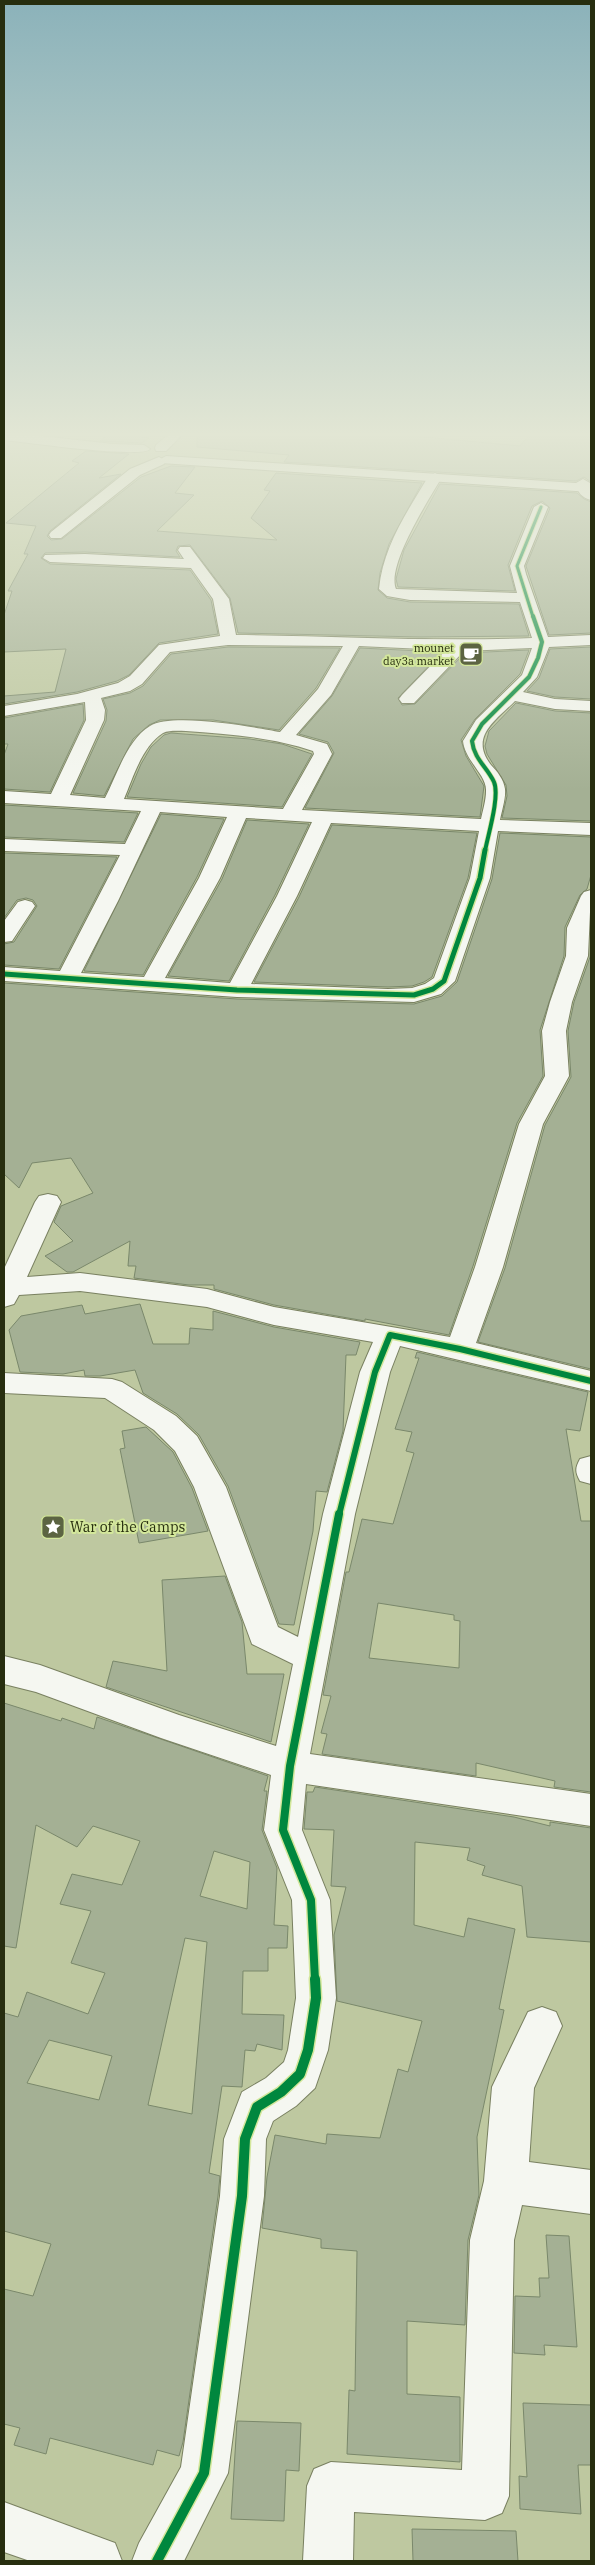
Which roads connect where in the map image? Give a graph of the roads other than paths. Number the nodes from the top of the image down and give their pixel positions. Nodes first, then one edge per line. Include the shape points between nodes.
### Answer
1 (185, 551) edge
2 (396, 551) edge
3 (523, 551) edge
4 (50, 558) dead end
5 (196, 564) junction
6 (528, 598) junction
7 (228, 640) junction
8 (591, 640) edge
9 (354, 641) junction
10 (542, 642) junction
11 (459, 646) junction
12 (511, 695) junction
13 (92, 696) junction
14 (408, 699) dead end
15 (591, 706) edge
16 (4, 711) edge
17 (285, 737) junction
18 (4, 797) edge
19 (58, 800) junction
20 (112, 803) junction
21 (153, 806) junction
22 (239, 811) junction
23 (290, 814) junction
24 (325, 816) junction
25 (490, 826) junction
26 (591, 829) edge
27 (4, 845) edge
28 (132, 850) junction
29 (591, 896) edge
30 (25, 906) dead end
31 (4, 936) edge
32 (4, 974) edge
33 (68, 977) junction
34 (151, 984) junction
35 (237, 990) junction
36 (48, 1202) dead end
37 (8, 1282) edge
38 (390, 1336) junction
39 (460, 1350) junction
40 (591, 1381) edge
41 (4, 1383) edge
42 (591, 1467) edge
43 (591, 1473) edge
44 (311, 1654) junction
45 (4, 1670) edge
46 (290, 1766) junction
47 (591, 1810) edge
48 (542, 2026) dead end
49 (506, 2181) junction
50 (591, 2192) edge
51 (4, 2527) edge
52 (97, 2561) edge
53 (158, 2561) edge
54 (328, 2561) edge

1 - 5 street
2 - 6 street via 387,589 392,593
3 - 6 street via 517,566
4 - 5 street
5 - 7 street via 222,598 228,621
6 - 10 street
7 - 9 street
7 - 13 street via 165,648 136,680
8 - 10 street
9 - 11 street
9 - 17 street via 325,691
10 - 11 street
10 - 12 street via 529,677
11 - 14 street
12 - 15 street via 555,704
12 - 25 street via 482,724 472,741 480,766 495,782
13 - 16 street
13 - 19 street via 95,720
17 - 20 street via 183,725 164,726 157,729 140,750
17 - 23 street via 306,742 323,751
18 - 19 street
19 - 20 street
20 - 21 street
21 - 22 street
21 - 28 street
22 - 23 street
22 - 34 street via 221,859
23 - 24 street
24 - 25 street
24 - 35 street
25 - 26 street
25 - 35 street via 480,878 461,936 444,981 433,990 388,996
27 - 28 street
28 - 33 street
29 - 39 street via 578,928 576,956 554,1031 557,1076 531,1124
30 - 31 street
32 - 33 street
33 - 34 street
34 - 35 street
36 - 37 street
37 - 38 street via 80,1282 207,1298 274,1316
38 - 39 street
38 - 44 street via 375,1372 339,1514
39 - 40 street
41 - 44 street via 112,1389 165,1423 186,1444 210,1487 264,1635 294,1651
42 - 43 street
44 - 46 street
45 - 46 street via 40,1679 173,1728
46 - 47 street
46 - 53 street via 282,1830 311,1900 312,1910 316,1998 308,2050 300,2074 281,2092 257,2107 245,2139 242,2196 204,2473
48 - 49 street via 513,2087
49 - 50 street
49 - 54 street via 492,2240 485,2496 330,2486
51 - 52 street

